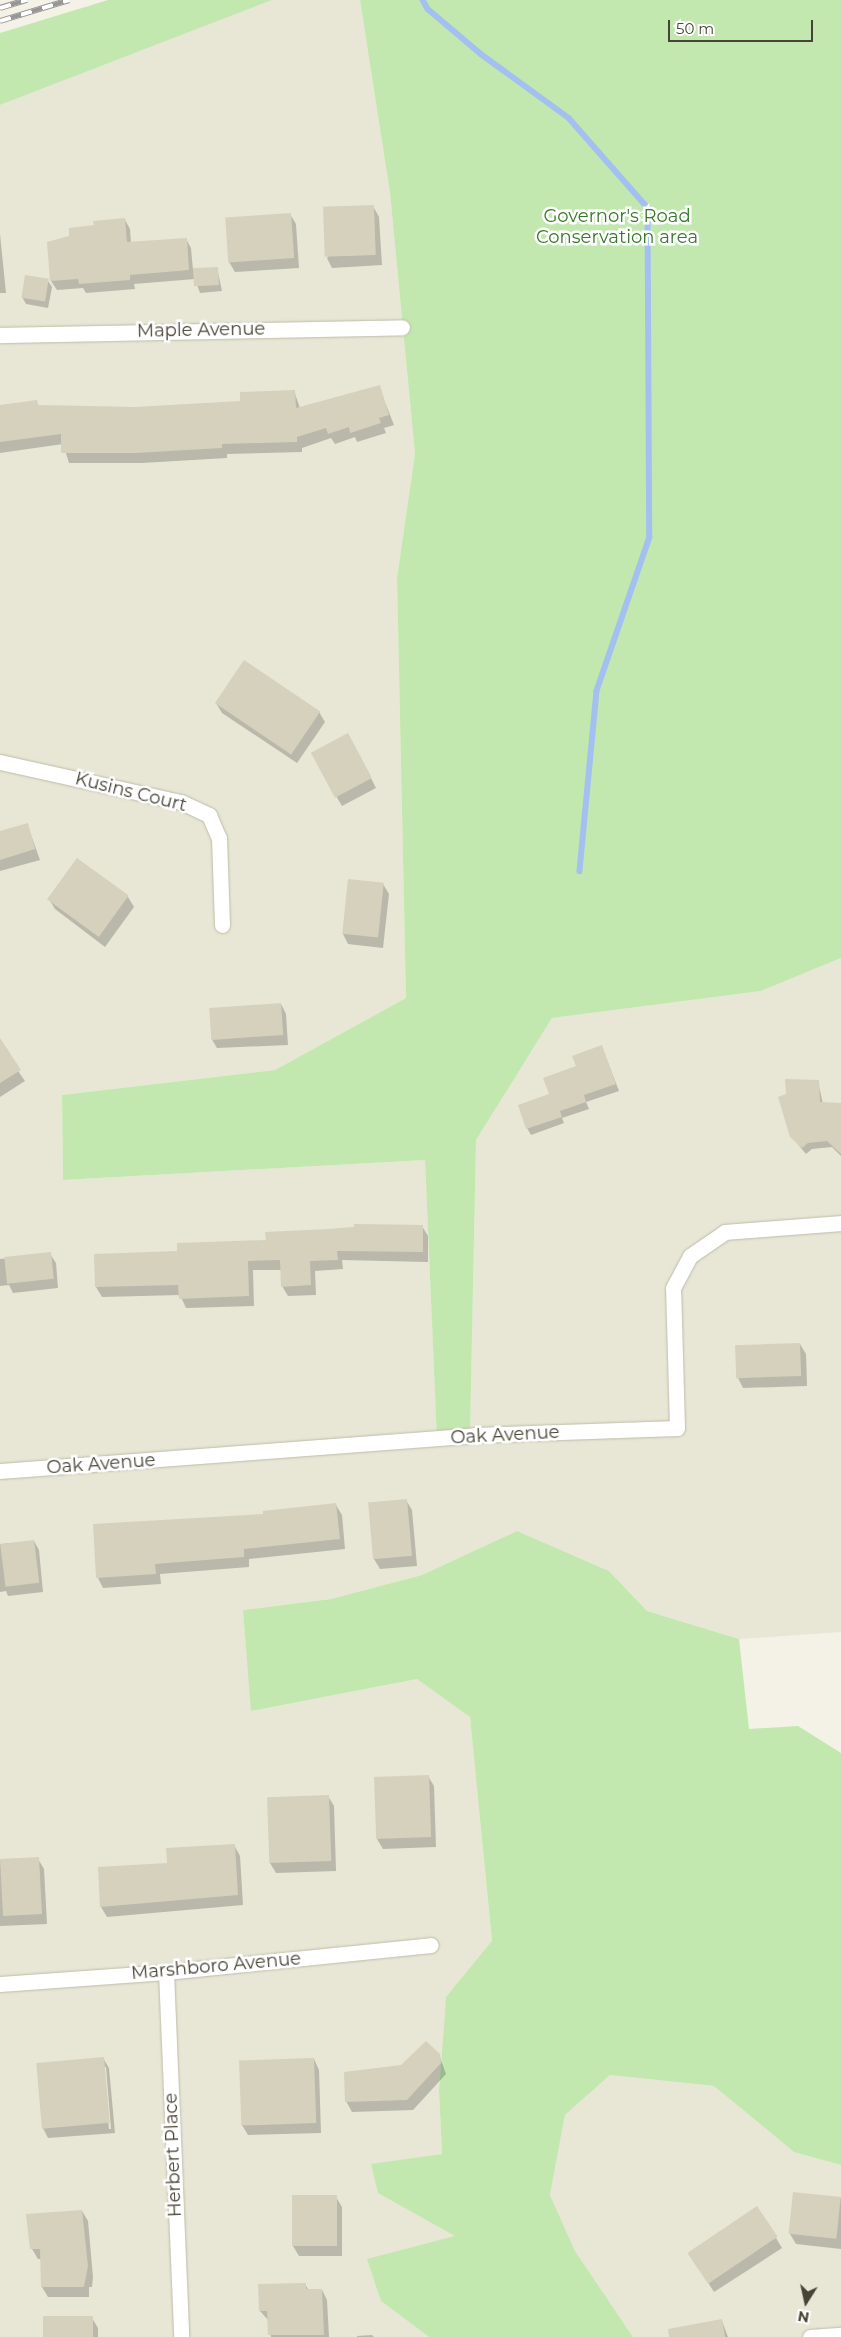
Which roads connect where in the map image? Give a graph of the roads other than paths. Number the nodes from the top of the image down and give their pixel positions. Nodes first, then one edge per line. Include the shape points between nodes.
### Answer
1 (402, 327) dead end
2 (0, 335) edge
3 (0, 762) edge
4 (222, 926) dead end
5 (841, 1223) edge
6 (0, 1470) edge
7 (431, 1945) dead end
8 (166, 1972) junction
9 (0, 1984) edge
10 (841, 2335) edge
11 (181, 2337) edge
12 (810, 2337) edge

1 - 2 street, Maple Avenue
3 - 4 street, Kusins Court via 180,802 209,815 219,838
5 - 6 street, Oak Avenue via 725,1232 690,1256 673,1288 677,1428 475,1435
7 - 8 street, Marshboro Avenue
8 - 9 street, Marshboro Avenue
8 - 11 street, Herbert Place
10 - 12 street

